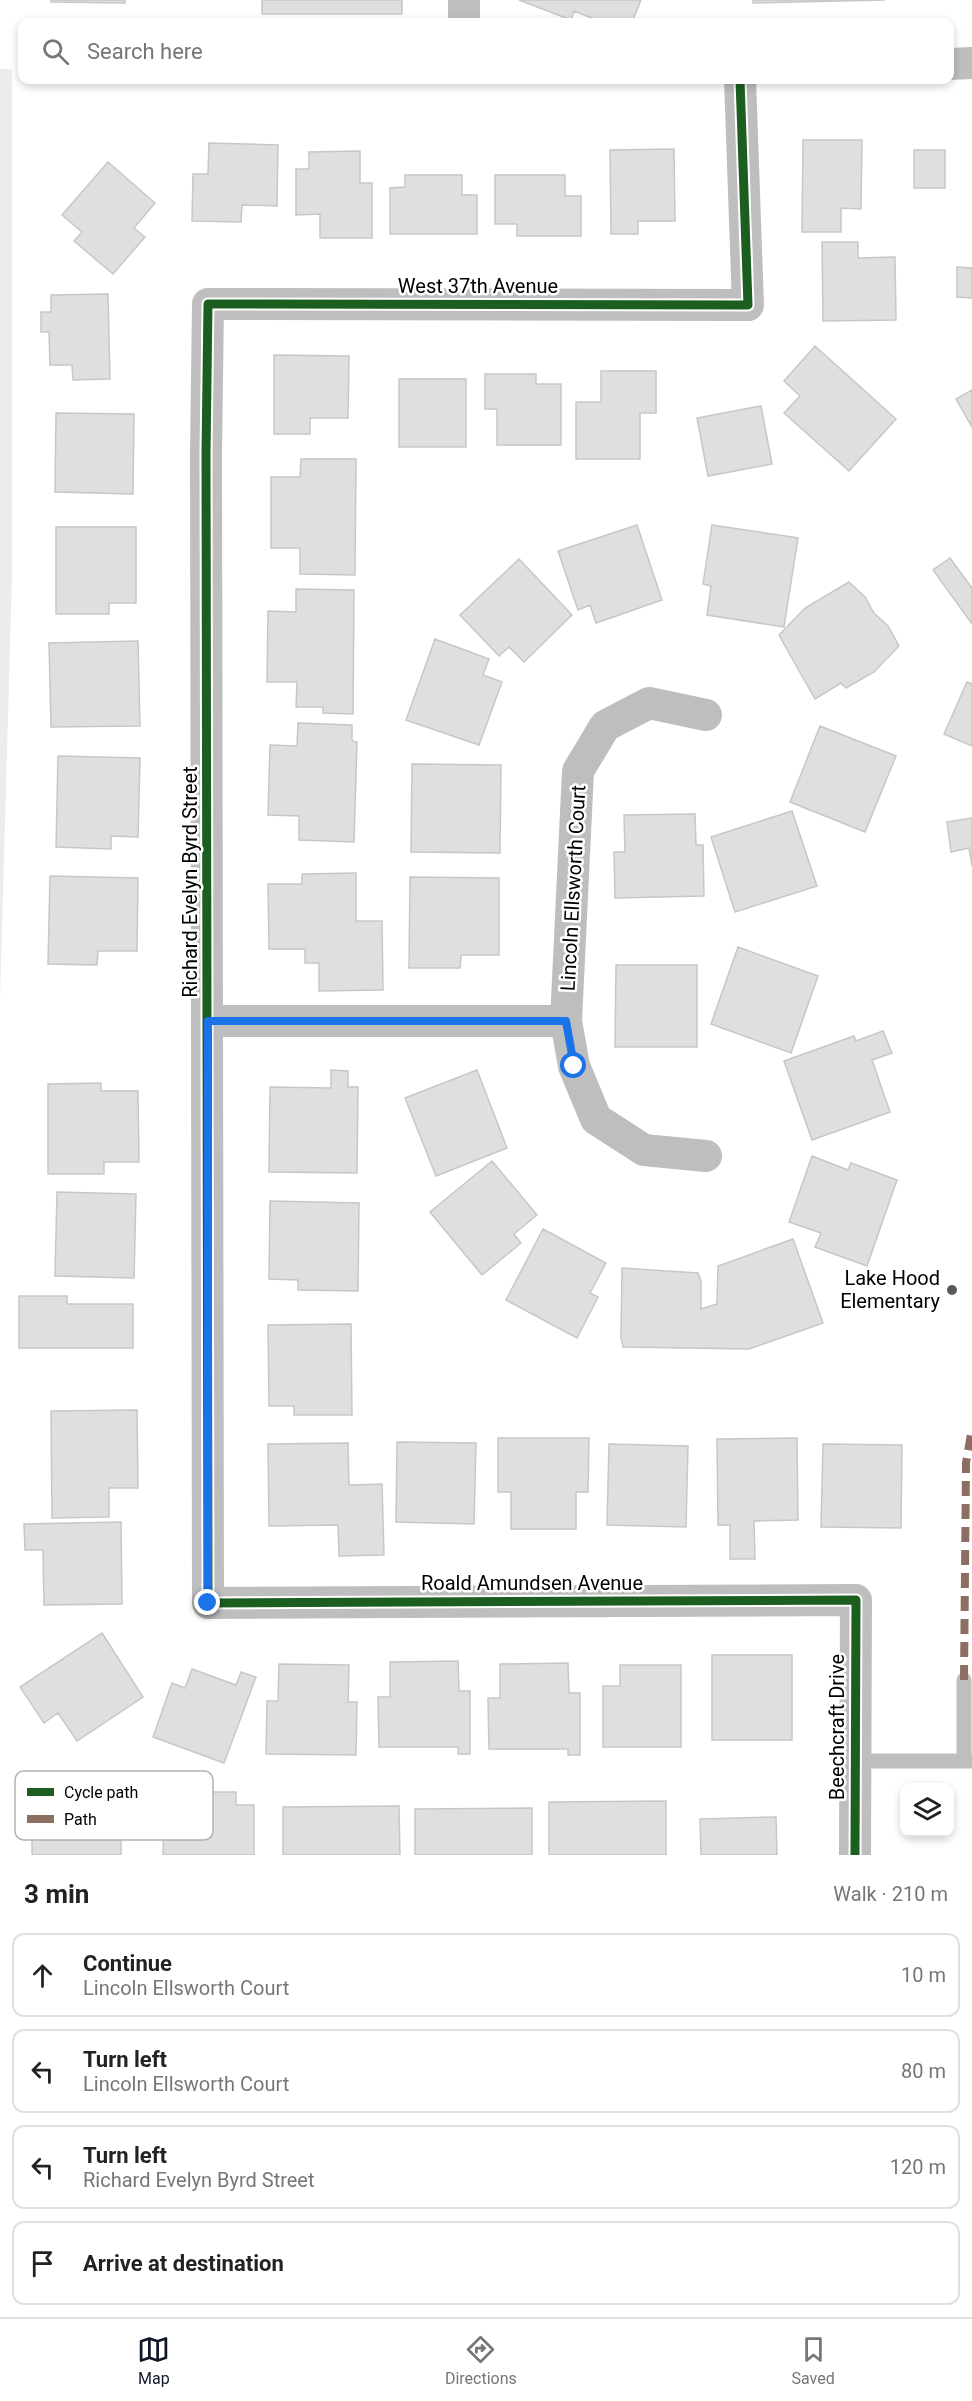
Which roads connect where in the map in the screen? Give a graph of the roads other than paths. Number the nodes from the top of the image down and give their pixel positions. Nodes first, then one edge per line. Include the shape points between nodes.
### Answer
1 (464, 0) edge
2 (464, 18) edge
3 (972, 63) edge
4 (954, 64) edge
5 (740, 84) edge
6 (208, 304) joint
7 (706, 715) dead end
8 (208, 1021) junction
9 (566, 1021) junction
10 (706, 1156) dead end
11 (856, 1600) joint
12 (208, 1603) joint
13 (964, 1680) dead end
14 (855, 1761) junction
15 (968, 1761) edge
16 (855, 1855) edge

1 - 2 street
3 - 4 street
5 - 6 street, West 37th Avenue via 748,305
6 - 8 street, Richard Evelyn Byrd Street
7 - 9 street, Lincoln Ellsworth Court via 649,703 605,726 578,771
8 - 9 street
8 - 12 street, Richard Evelyn Byrd Street
9 - 10 street, Lincoln Ellsworth Court via 574,1066 596,1119 644,1150
11 - 12 street, Roald Amundsen Avenue
11 - 14 street, Beechcraft Drive
13 - 15 lane
14 - 15 lane
14 - 16 street, Beechcraft Drive

